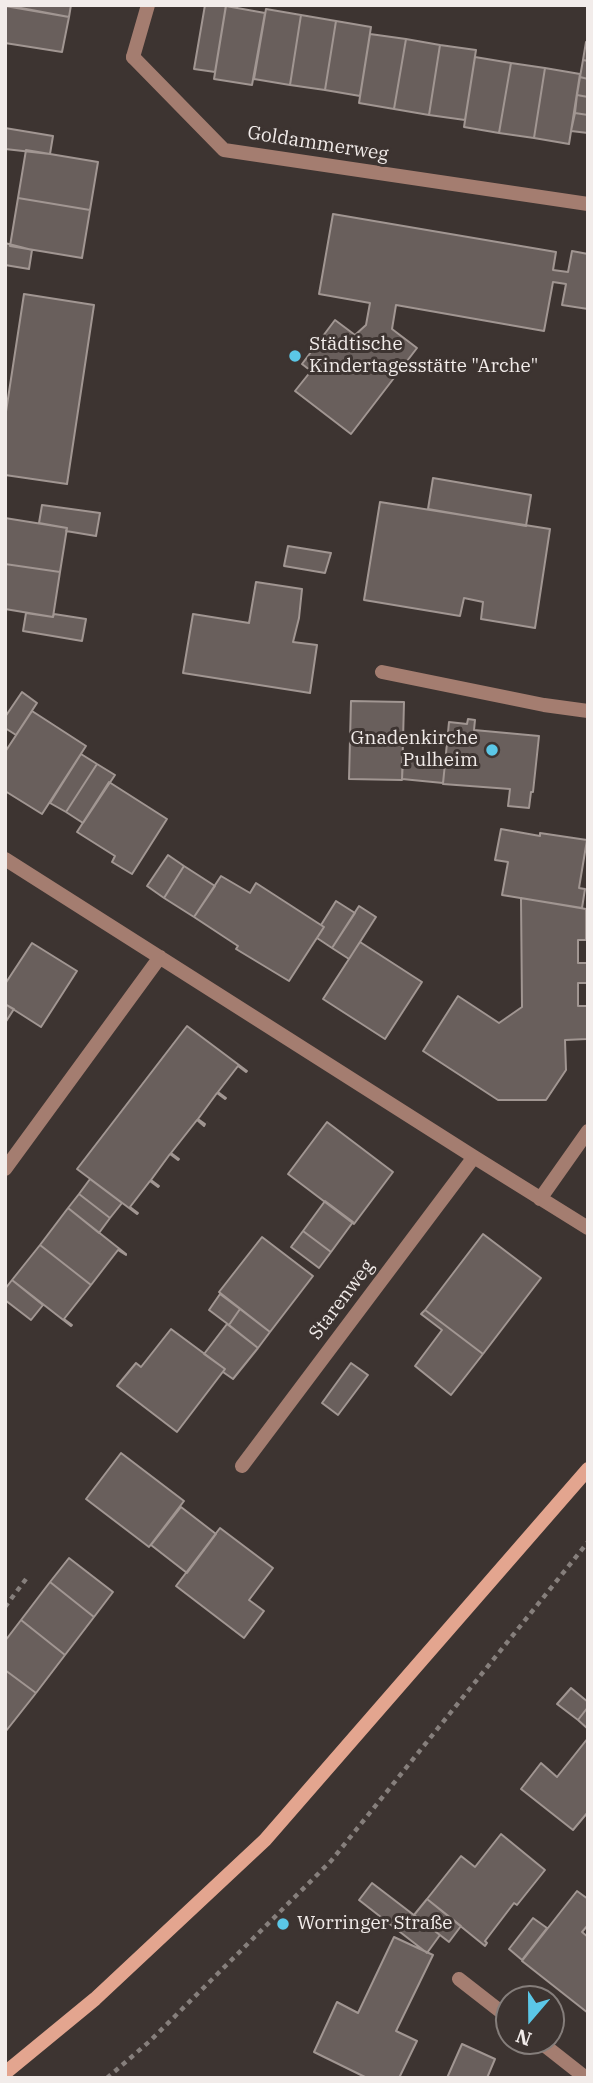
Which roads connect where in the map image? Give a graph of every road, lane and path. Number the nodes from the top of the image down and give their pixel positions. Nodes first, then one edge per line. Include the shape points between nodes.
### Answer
1 (148, 5) edge
2 (588, 204) edge
3 (382, 672) dead end
4 (588, 711) edge
5 (5, 859) edge
6 (160, 957) junction
7 (588, 1131) edge
8 (474, 1157) junction
9 (5, 1169) edge
10 (540, 1199) junction
11 (588, 1228) edge
12 (242, 1465) dead end
13 (588, 1469) edge
14 (588, 1542) edge
15 (29, 1575) dead end
16 (5, 1607) edge
17 (459, 1979) dead end
18 (495, 2007) edge
19 (557, 2055) edge
20 (6, 2076) edge
21 (107, 2078) edge
22 (586, 2078) edge

1 - 2 street, Goldammerweg via 133,57 224,150
3 - 4 street
5 - 6 street
6 - 8 street
6 - 9 street
7 - 10 street
8 - 10 street
8 - 12 street, Starenweg
10 - 11 street
13 - 20 main road via 265,1840
14 - 21 path via 331,1861 160,2032
15 - 16 path
17 - 18 street
19 - 22 street

